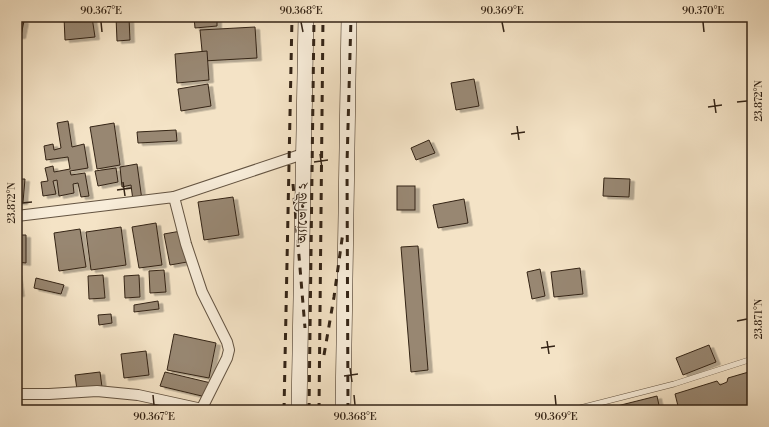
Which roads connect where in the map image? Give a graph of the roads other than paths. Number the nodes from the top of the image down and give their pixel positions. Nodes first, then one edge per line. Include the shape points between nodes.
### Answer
1 (306, 17) edge
2 (350, 17) edge
3 (303, 154) junction
4 (174, 197) junction
5 (17, 216) edge
6 (752, 359) edge
7 (17, 394) edge
8 (201, 409) edge
9 (299, 410) edge
10 (343, 410) edge
11 (572, 410) edge

1 - 3 main road, অ্যাভেনিউ ২
2 - 10 main road
3 - 4 street
3 - 9 main road, অ্যাভেনিউ ২
4 - 5 street
4 - 8 street via 202,292 229,350
6 - 11 lane via 674,384
7 - 8 street via 96,391 138,395

